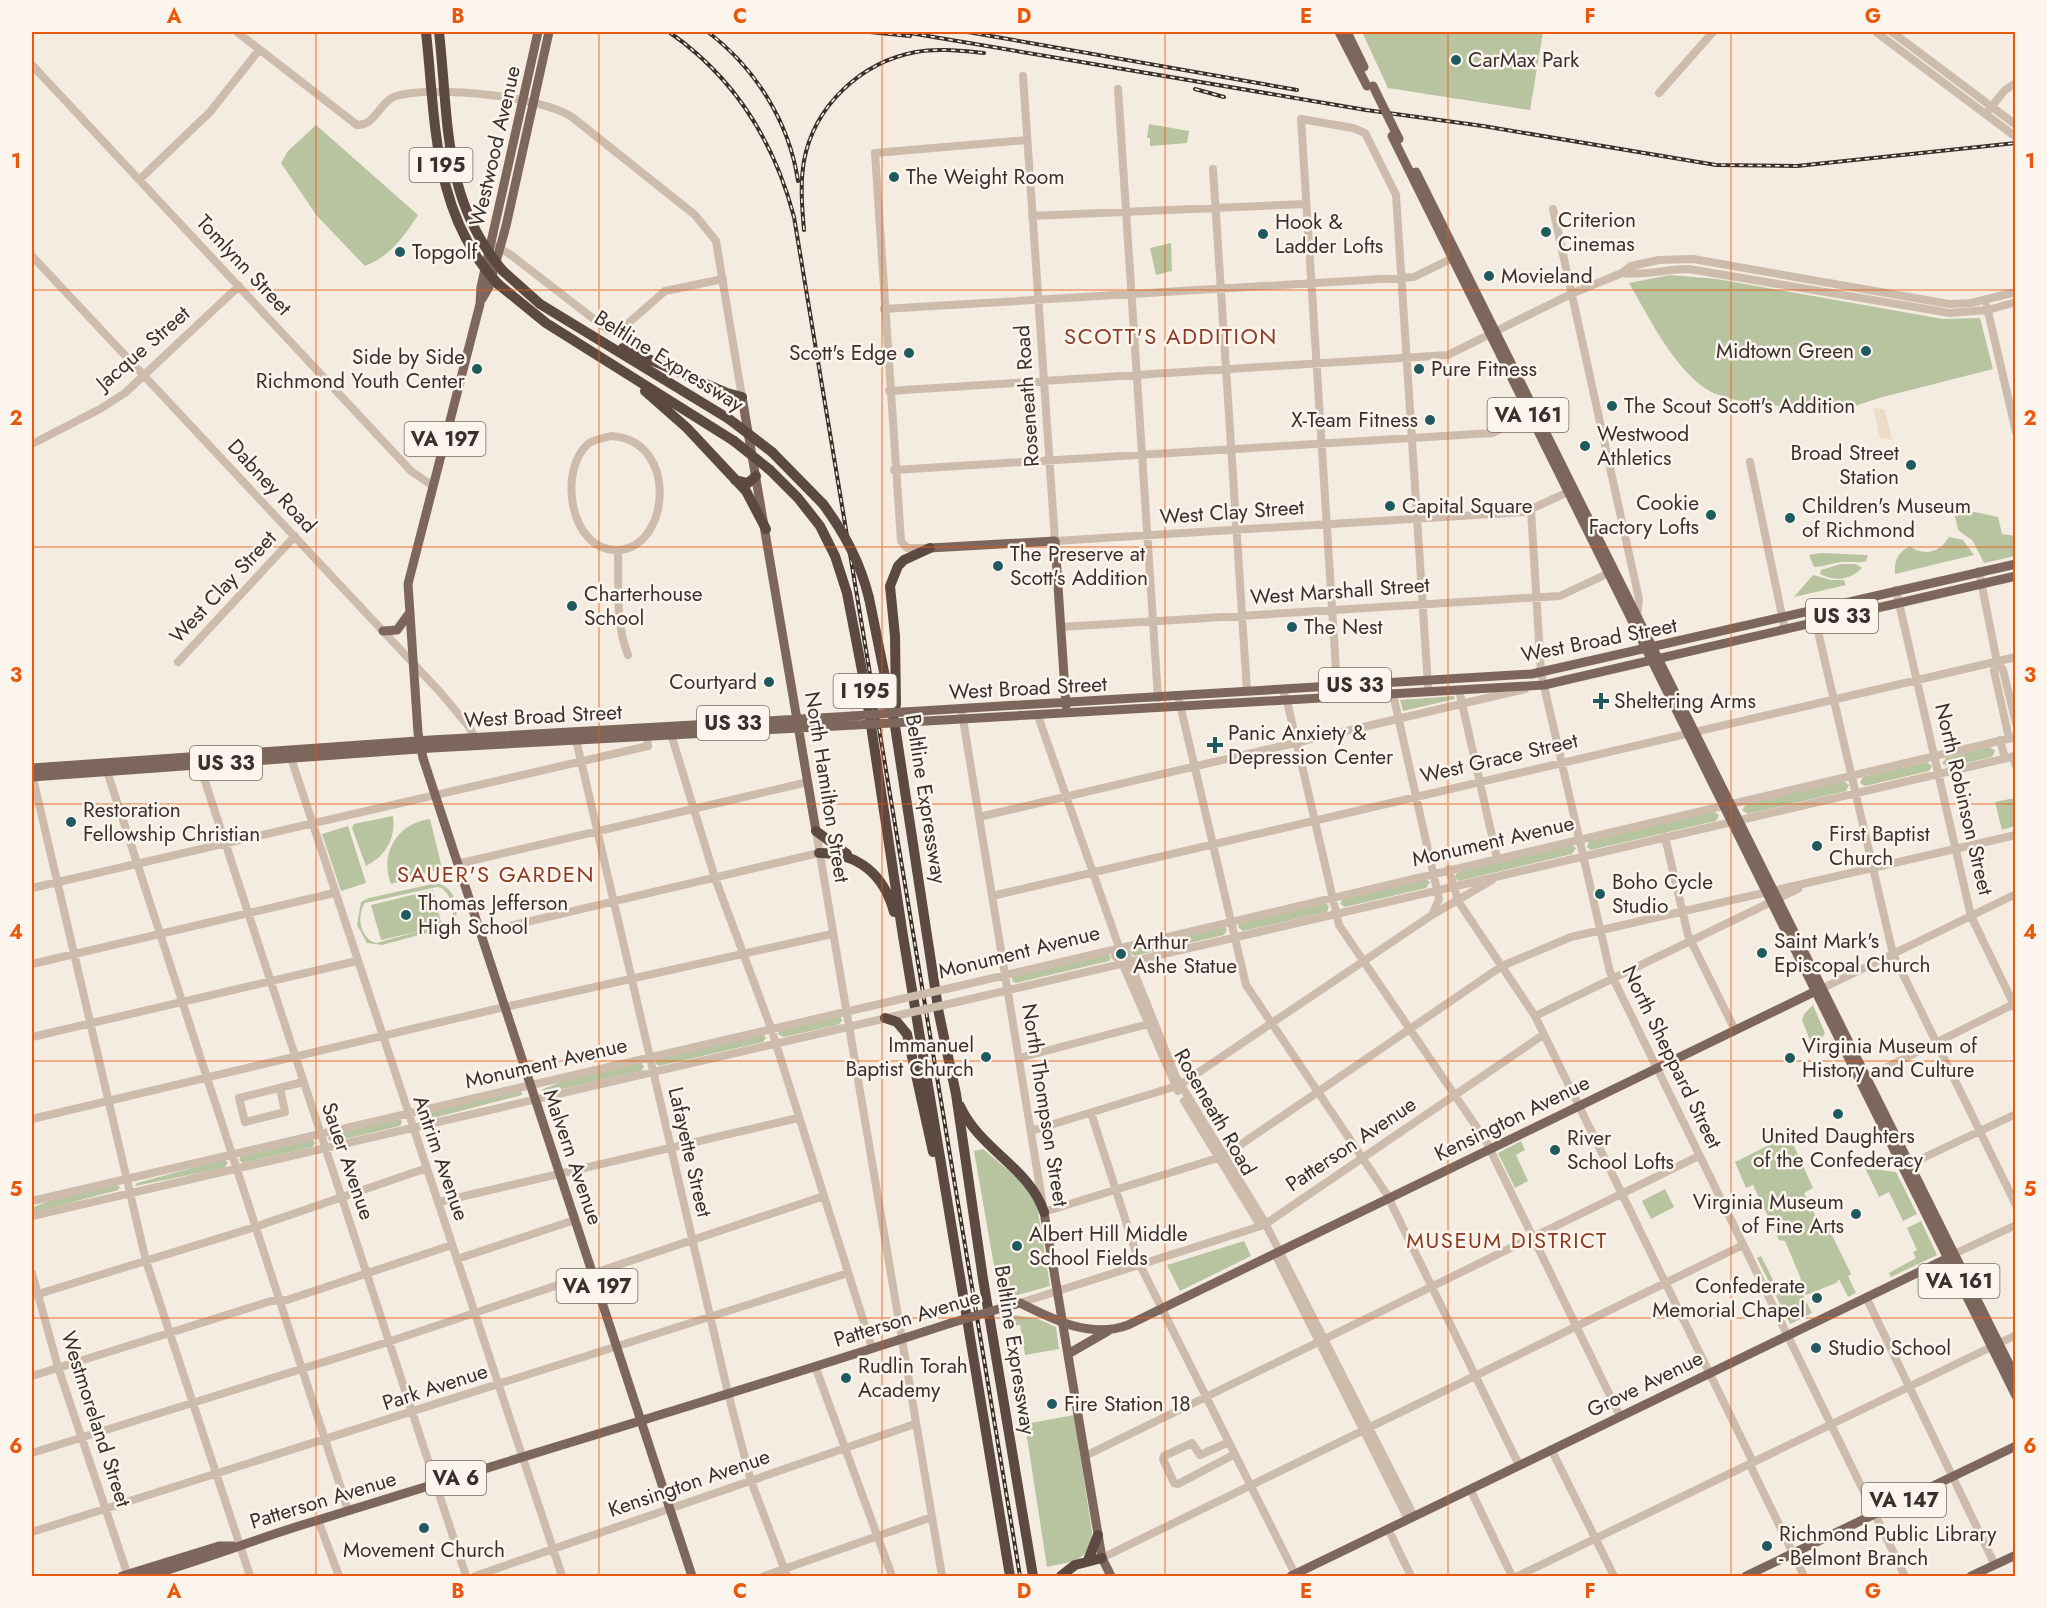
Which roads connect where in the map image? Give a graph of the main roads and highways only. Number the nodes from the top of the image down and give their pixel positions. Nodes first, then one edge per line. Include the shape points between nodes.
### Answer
1 (426, 32) edge
2 (439, 32) edge
3 (538, 32) edge
4 (549, 32) edge
5 (555, 32) edge
6 (1339, 32) edge
7 (1347, 32) edge
8 (1370, 86) junction
9 (536, 99) junction
10 (496, 246) junction
11 (585, 332) junction
12 (623, 370) junction
13 (742, 397) joint
14 (756, 476) junction
15 (735, 480) junction
16 (766, 529) junction
17 (1055, 541) joint
18 (930, 548) joint
19 (2016, 564) edge
20 (2016, 576) edge
21 (1621, 591) junction
22 (408, 615) junction
23 (383, 631) road end
24 (1649, 649) junction
25 (1654, 660) junction
26 (1066, 703) junction
27 (1066, 714) junction
28 (854, 720) junction
29 (798, 723) junction
30 (895, 726) junction
31 (669, 731) junction
32 (1691, 732) junction
33 (575, 736) junction
34 (419, 745) junction
35 (32, 773) edge
36 (816, 831) joint
37 (819, 853) road end
38 (858, 861) junction
39 (1772, 896) junction
40 (903, 936) junction
41 (1819, 990) junction
42 (885, 1018) road end
43 (956, 1094) junction
44 (947, 1195) junction
45 (1044, 1212) joint
46 (1951, 1256) junction
47 (1020, 1303) joint
48 (1002, 1310) junction
49 (1035, 1311) junction
50 (1063, 1322) junction
51 (1110, 1330) junction
52 (1995, 1345) junction
53 (1068, 1354) junction
54 (2016, 1378) edge
55 (2016, 1396) edge
56 (640, 1420) junction
57 (2016, 1446) edge
58 (1098, 1534) junction
59 (238, 1545) junction
60 (2015, 1557) edge
61 (1102, 1558) junction
62 (1088, 1560) junction
63 (126, 1576) edge
64 (147, 1576) edge
65 (692, 1576) edge
66 (1010, 1576) edge
67 (1033, 1576) edge
68 (1061, 1576) edge
69 (1111, 1576) edge
70 (1294, 1576) edge
71 (1746, 1576) edge
72 (1971, 1576) edge

1 - 12 highway, Beltline Expressway / I 195, bridge via 448,201 474,256 498,284 546,323
2 - 11 highway, Beltline Expressway / I 195, bridge via 452,163 458,192 477,237 502,271 540,304
3 - 10 main road, Westwood Avenue / VA 197
4 - 9 main road, Westwood Avenue / VA 197
5 - 9 main road, Westwood Avenue
6 - 8 main road, VA 161
7 - 8 main road, VA 161
8 - 21 main road, VA 161
9 - 10 main road, Westwood Avenue / VA 197
10 - 22 main road, Westwood Avenue / VA 197 via 489,287 480,304 408,584
11 - 13 highway
11 - 30 highway, Beltline Expressway / I 195, bridge via 729,419 772,452 823,504 858,560 870,598
12 - 15 highway via 687,428
12 - 40 highway, Beltline Expressway / I 195, bridge via 734,441 770,470 820,526 847,592
13 - 14 main road, North Hamilton Street
14 - 15 highway via 748,483
14 - 16 main road, North Hamilton Street
15 - 16 highway via 754,503
16 - 29 main road, North Hamilton Street
17 - 18 main road, West Clay Street
17 - 26 main road, Roseneath Road
18 - 30 highway via 897,566 890,586 895,636
19 - 24 main road, West Broad Street / US 33
20 - 25 main road, West Broad Street / US 33
21 - 24 main road, VA 161
21 - 24 main road, VA 161 via 1637,616
22 - 23 main road via 397,630
22 - 34 main road, Westwood Avenue / VA 197
24 - 25 main road, VA 161
24 - 26 main road, West Broad Street / US 33 via 1541,673
25 - 27 main road, West Broad Street / US 33 via 1539,686
25 - 32 main road, VA 161
26 - 27 main road, Roseneath Road
26 - 28 main road, West Broad Street / US 33, bridge via 904,712
27 - 28 main road, West Broad Street / US 33, bridge via 909,722
28 - 29 main road, West Broad Street / US 33
29 - 31 main road, West Broad Street / US 33
29 - 36 main road, North Hamilton Street
30 - 43 highway, Beltline Expressway / I 195 via 939,1014
31 - 33 main road, West Broad Street / US 33
31 - 33 main road, West Broad Street / US 33 via 647,736
32 - 39 main road, VA 161 via 1721,805
32 - 39 main road, VA 161 via 1732,802
33 - 34 main road, West Broad Street / US 33
34 - 35 main road, West Broad Street / US 33
34 - 56 main road, Malvern Avenue / VA 197
36 - 38 highway
37 - 38 highway
38 - 40 highway via 884,885
39 - 41 main road, VA 161
40 - 44 highway, Beltline Expressway / I 195
41 - 46 main road, VA 161
41 - 51 main road, Kensington Avenue
42 - 44 highway via 897,1022 907,1034 934,1157
43 - 45 highway via 975,1132 1034,1188
43 - 67 highway, Beltline Expressway / I 195
44 - 66 highway, Beltline Expressway / I 195
45 - 50 main road, North Thompson Street
46 - 52 main road, VA 161
46 - 70 main road, Grove Avenue
47 - 48 main road, Patterson Avenue / VA 6
47 - 49 main road, Kensington Avenue
48 - 49 main road
48 - 56 main road, Patterson Avenue / VA 6, bridge
49 - 50 main road, Kensington Avenue
50 - 51 main road, Kensington Avenue via 1094,1331
50 - 53 main road, North Thompson Street
51 - 53 main road
52 - 54 main road, VA 161
52 - 55 main road, VA 161
53 - 58 main road, North Thompson Street
56 - 59 main road, Patterson Avenue / VA 6
56 - 65 main road, Malvern Avenue / VA 197
57 - 71 main road, VA 147
58 - 61 main road, North Thompson Street
58 - 62 highway
59 - 63 main road, Patterson Avenue / VA 6 via 219,1546
59 - 64 main road, Patterson Avenue / VA 6 via 220,1555
60 - 72 main road
61 - 62 highway
61 - 69 main road, North Thompson Street
62 - 68 highway

